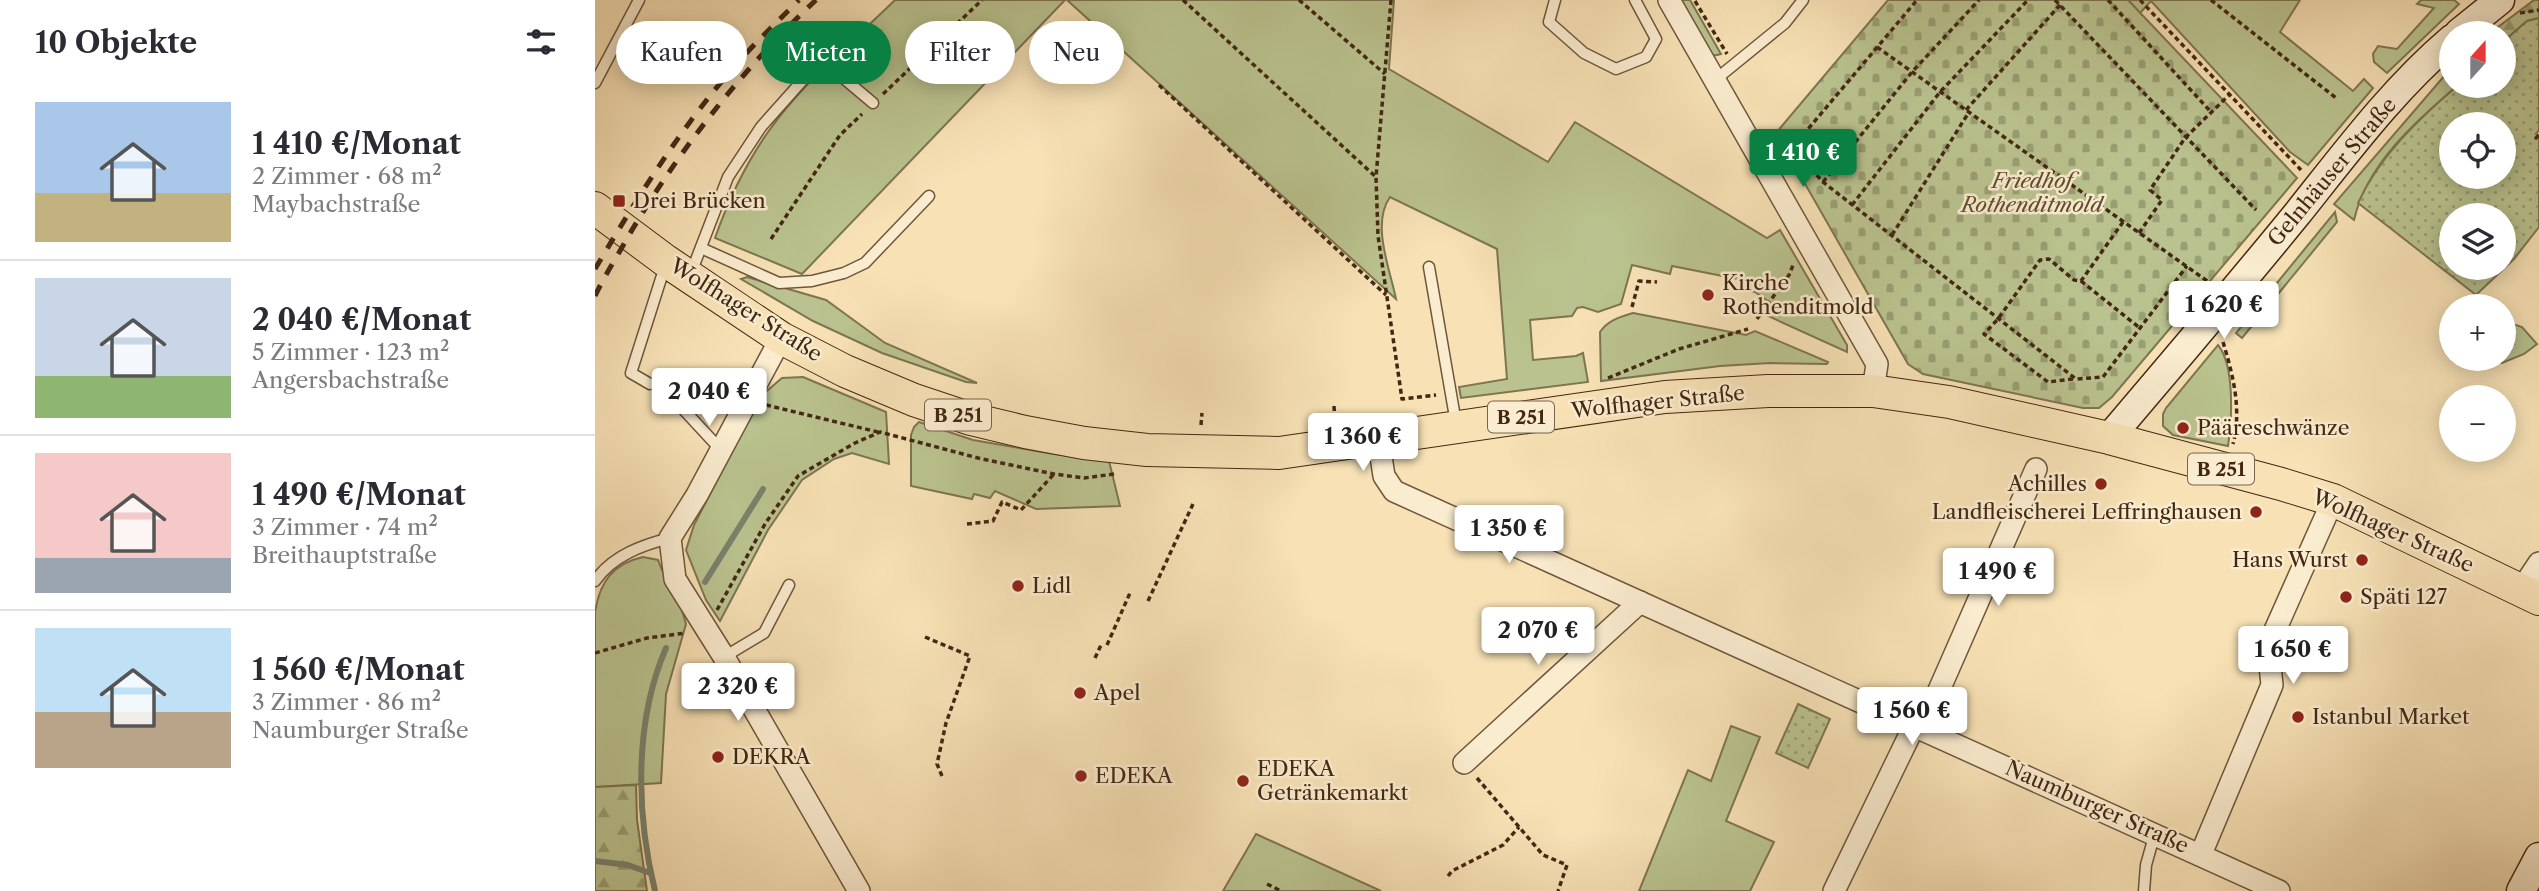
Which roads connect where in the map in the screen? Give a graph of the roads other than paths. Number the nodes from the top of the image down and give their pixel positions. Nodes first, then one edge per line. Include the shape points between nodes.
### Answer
1 (639, 0) edge
2 (1555, 0) edge
3 (1635, 0) edge
4 (1669, 0) edge
5 (1803, 0) edge
6 (2500, 0) edge
7 (2474, 21) edge
8 (2439, 52) edge
9 (1716, 80) junction
10 (595, 83) edge
11 (873, 103) dead end
12 (929, 196) dead end
13 (595, 208) edge
14 (686, 261) junction
15 (1429, 267) dead end
16 (781, 338) junction
17 (650, 384) dead end
18 (1873, 391) junction
19 (671, 396) dead end
20 (1457, 426) junction
21 (1378, 437) junction
22 (2109, 438) junction
23 (721, 450) junction
24 (2036, 469) dead end
25 (2333, 500) junction
26 (670, 538) junction
27 (2539, 563) edge
28 (595, 581) edge
29 (789, 586) dead end
30 (2530, 595) edge
31 (1640, 602) junction
32 (724, 657) junction
33 (1918, 727) junction
34 (1464, 763) road end
35 (2155, 833) junction
36 (2201, 854) junction
37 (2539, 857) edge
38 (2250, 885) edge
39 (859, 891) edge
40 (1834, 891) edge
41 (2144, 891) edge
42 (2279, 891) edge
43 (2521, 891) edge

1 - 10 lane
2 - 3 lane via 1549,22 1584,52 1616,69 1646,57 1656,38
4 - 9 street
5 - 9 lane via 1784,23
6 - 7 main road
8 - 22 main road, Gelnhäuser Straße via 2318,186
9 - 18 street via 1877,364
11 - 14 lane via 835,71 810,72 761,127 728,177
12 - 14 lane via 865,263 844,273 779,283
13 - 14 main road, Wolfhager Straße / B 251
14 - 16 main road, Wolfhager Straße / B 251
14 - 17 lane via 631,373
15 - 20 lane
16 - 21 main road, Wolfhager Straße / B 251 via 914,400 971,419 1083,443 1147,450 1279,453
16 - 23 street
18 - 20 main road, Wolfhager Straße / B 251 via 1665,397
18 - 22 main road, Wolfhager Straße / B 251 via 1949,402
19 - 23 lane
20 - 21 main road, Wolfhager Straße / B 251
21 - 31 street, Naumburger Straße via 1384,476 1394,491
22 - 25 main road, Wolfhager Straße / B 251
23 - 26 street
24 - 33 street
25 - 30 main road, Wolfhager Straße / B 251
25 - 36 street via 2268,646 2272,685
26 - 28 lane via 645,544 618,559
26 - 32 street via 675,579
27 - 30 street
29 - 32 lane via 764,633
31 - 33 street, Naumburger Straße
31 - 34 street
32 - 39 street
33 - 35 street, Naumburger Straße
33 - 40 street
35 - 36 street, Naumburger Straße
35 - 41 lane
36 - 38 street, Naumburger Straße
37 - 43 main road
38 - 42 street, Naumburger Straße

